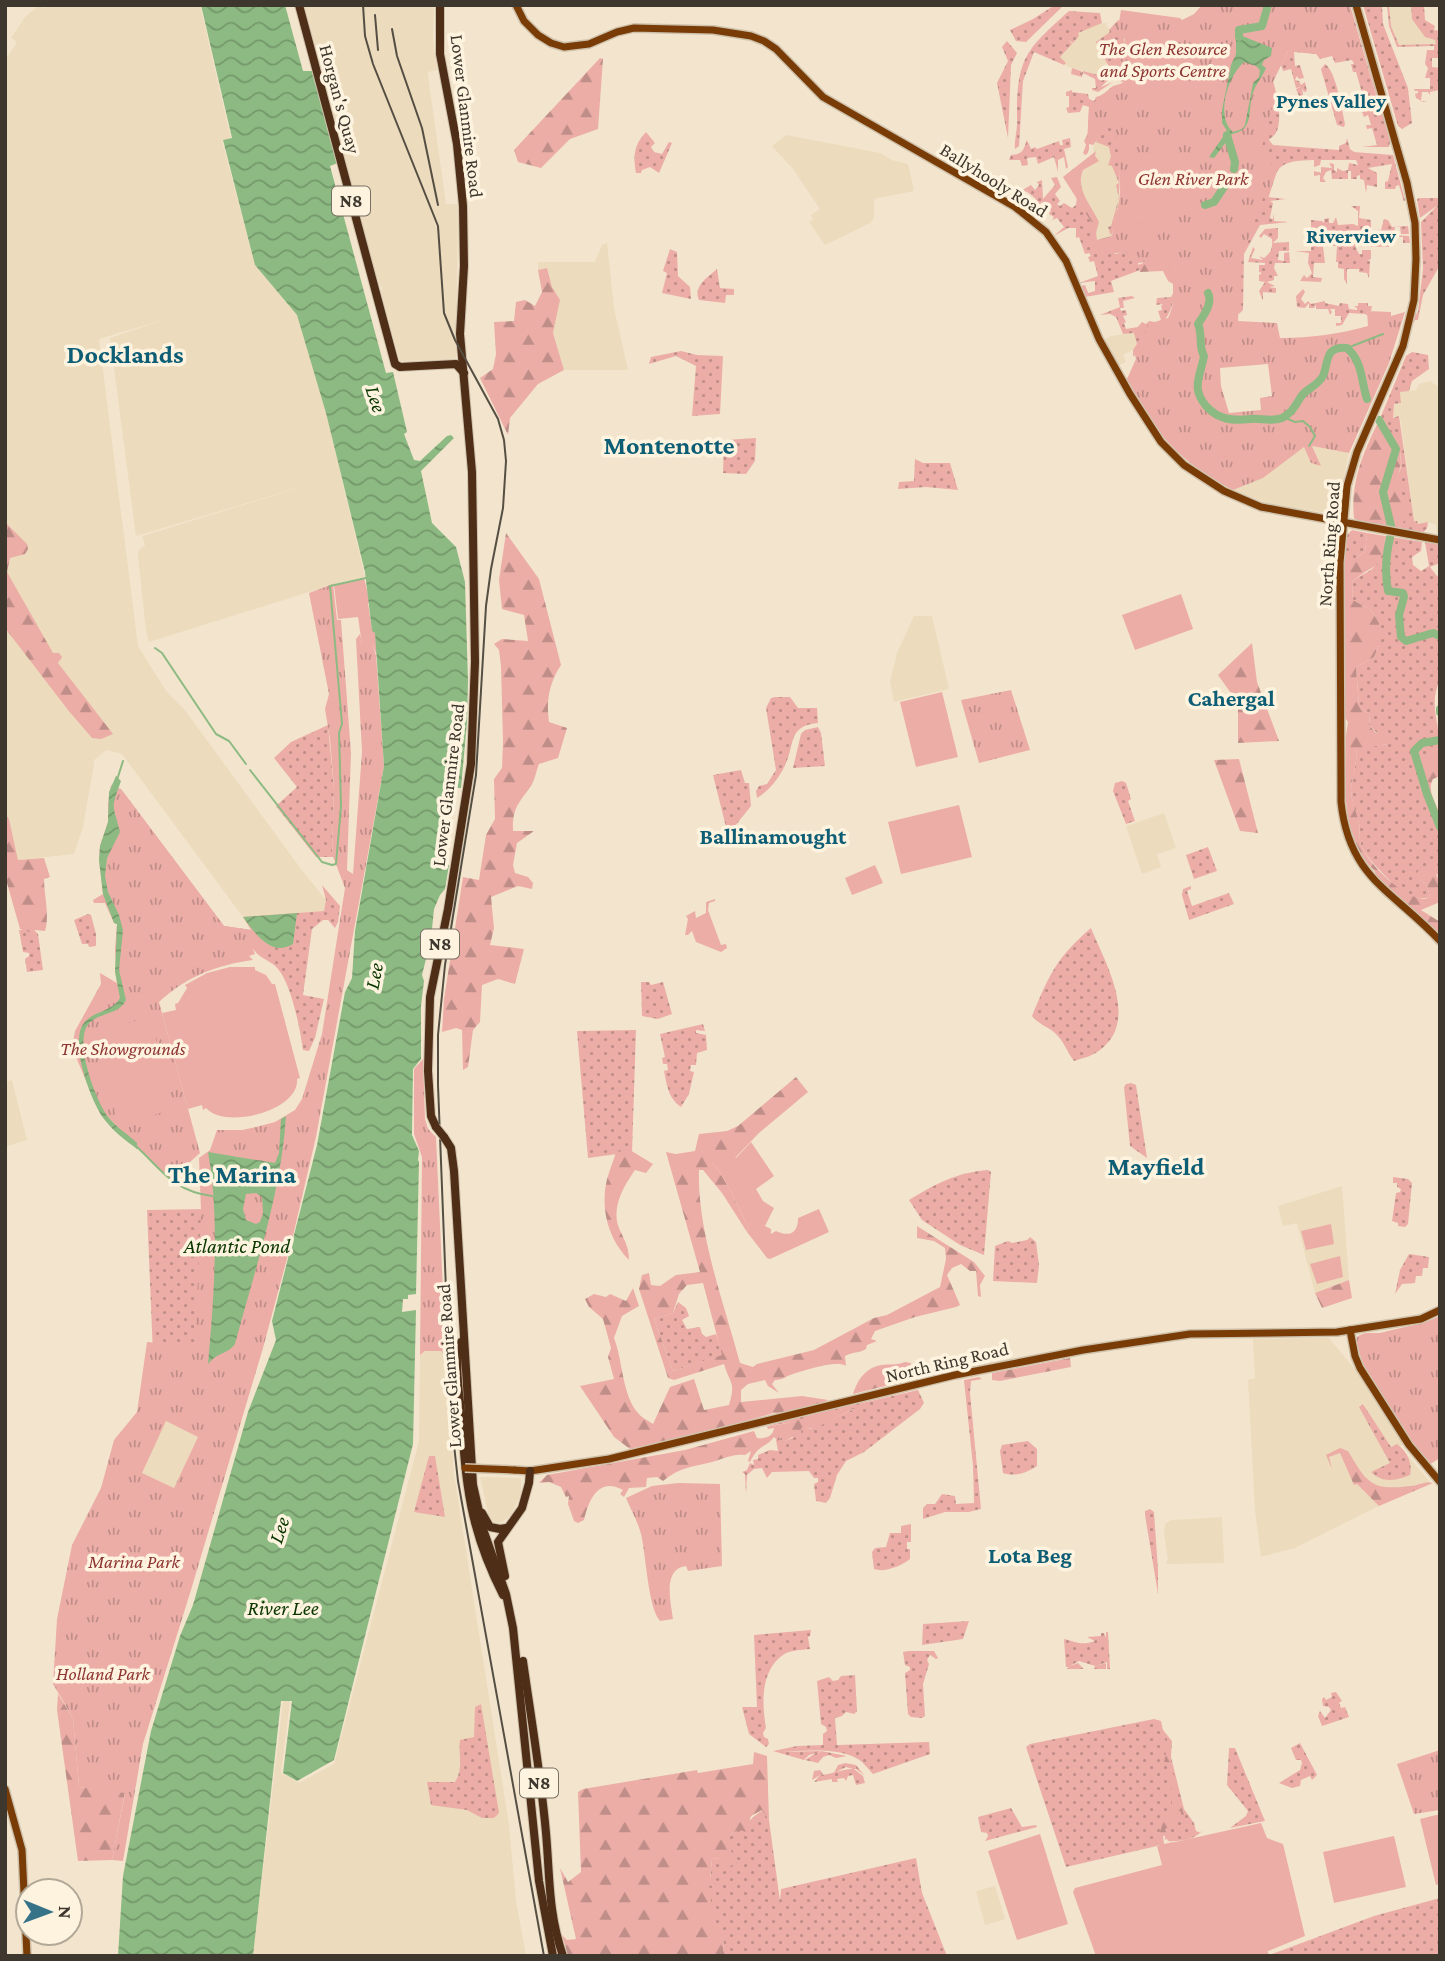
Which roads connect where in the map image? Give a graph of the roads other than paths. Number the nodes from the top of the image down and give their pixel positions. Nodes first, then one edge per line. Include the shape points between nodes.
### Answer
1 (299, 5) edge
2 (440, 5) edge
3 (516, 5) edge
4 (1356, 5) edge
5 (461, 352) junction
6 (456, 365) junction
7 (464, 373) junction
8 (1346, 492) junction
9 (1343, 523) junction
10 (1355, 525) junction
11 (1440, 541) edge
12 (1440, 941) edge
13 (1440, 1310) edge
14 (1350, 1330) junction
15 (463, 1340) junction
16 (465, 1468) junction
17 (530, 1471) junction
18 (474, 1479) junction
19 (1440, 1482) edge
20 (481, 1511) junction
21 (506, 1528) junction
22 (510, 1593) junction
23 (509, 1608) junction
24 (5, 1789) edge
25 (27, 1956) edge
26 (553, 1956) edge
27 (564, 1956) edge

1 - 6 highway, Horgan's Quay / N8 via 395,364
2 - 5 highway, Lower Glanmire Road / N8 via 440,54 463,206
3 - 9 main road, Ballyhooly Road via 532,30 555,44 579,47 631,28 690,28 741,34 771,45 823,97 1015,207 1046,232 1066,261 1099,339 1131,396 1178,460 1248,503
4 - 8 main road, North Ring Road via 1407,183 1416,259 1403,346 1357,452
5 - 6 highway, N8
5 - 7 highway, Lower Glanmire Road / N8
6 - 7 highway
7 - 15 highway, Lower Glanmire Road / N8, bridge via 473,482 474,722 452,883 430,997 428,1071 431,1116 451,1148 454,1171
8 - 9 main road, North Ring Road
8 - 10 main road
9 - 10 main road, Ballyhooly Road
9 - 12 main road, North Ring Road via 1340,763 1346,829 1371,878
10 - 11 main road, Ballyhooly Road
13 - 14 main road, North Ring Road via 1421,1319
14 - 17 main road, North Ring Road via 1182,1335 1038,1358 659,1448
14 - 19 main road via 1360,1368 1409,1445
15 - 16 highway via 457,1368
15 - 18 highway, Lower Glanmire Road / N8
16 - 17 main road, North Ring Road, bridge
16 - 23 highway via 477,1536
17 - 21 highway, N8 via 522,1508
18 - 20 highway, Lower Glanmire Road / N8
18 - 23 highway, Lower Glanmire Road / N8 via 477,1508
20 - 21 highway via 490,1527
20 - 22 highway, Lower Glanmire Road / N8
21 - 22 highway, N8 via 498,1542
22 - 27 highway, Lower Glanmire Road / N8 via 546,1832 552,1916
23 - 26 highway, Lower Glanmire Road / N8 via 539,1881
24 - 25 main road via 22,1850

